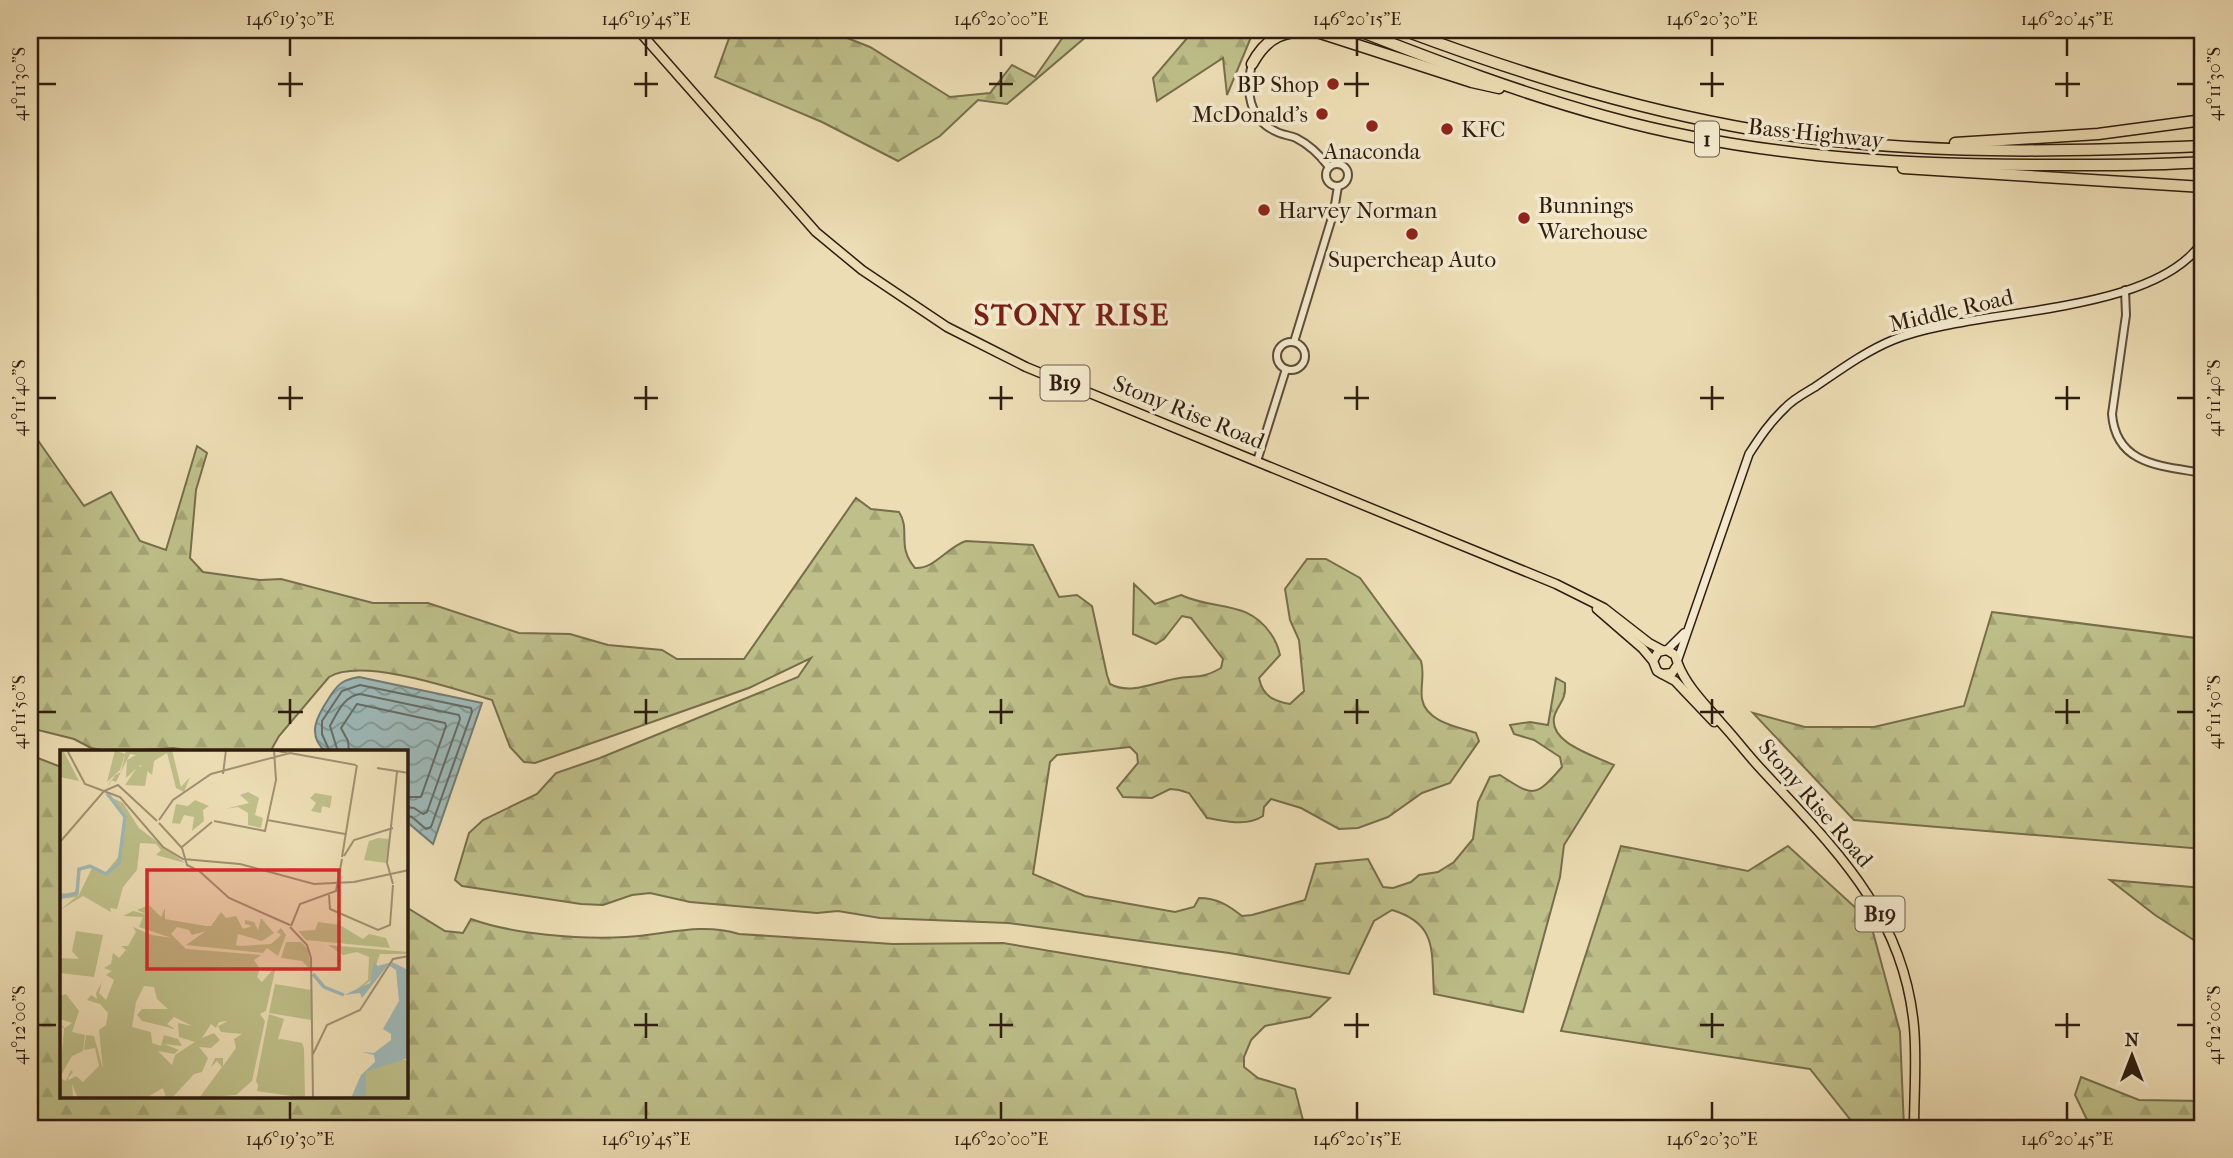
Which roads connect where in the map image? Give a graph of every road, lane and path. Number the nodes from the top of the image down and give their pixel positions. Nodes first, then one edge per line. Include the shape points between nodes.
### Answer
1 (638, 30) edge
2 (1357, 30) edge
3 (1403, 30) edge
4 (1252, 64) joint
5 (1541, 96) junction
6 (2203, 121) edge
7 (1881, 145) junction
8 (2203, 146) edge
9 (1810, 155) junction
10 (2203, 162) edge
11 (1329, 167) junction
12 (1338, 186) junction
13 (2200, 187) edge
14 (2203, 241) edge
15 (2126, 290) junction
16 (1294, 342) junction
17 (1286, 369) junction
18 (1257, 461) junction
19 (2203, 473) edge
20 (1584, 598) junction
21 (1687, 630) junction
22 (1665, 650) junction
23 (1653, 661) junction
24 (1678, 662) junction
25 (1662, 674) junction
26 (1739, 745) junction
27 (1914, 1128) edge

1 - 18 main road, Stony Rise Road / B19 via 816,232 862,270 947,327 1026,367
2 - 5 highway, Bass Highway / 1
3 - 7 highway, Bass Highway / 1 via 1614,100 1782,134
4 - 5 highway via 1272,40 1304,31 1472,82
4 - 11 street via 1248,93 1261,121 1307,145
5 - 9 highway, Bass Highway / 1 via 1684,134
6 - 7 highway via 1992,142
7 - 8 highway, Bass Highway / 1 via 2005,152
9 - 10 highway, Bass Highway / 1 via 1942,165
9 - 13 highway via 1920,170
11 - 12 street via 1326,178
11 - 12 street via 1339,164 1347,171 1347,180
12 - 16 street
14 - 15 main road, Middle Road via 2174,269
15 - 19 street via 2113,429 2121,444 2142,460
15 - 21 main road, Middle Road via 1893,340 1787,405 1749,454
16 - 17 street via 1284,343 1277,354
16 - 17 street via 1302,346 1305,360 1295,369
17 - 18 street
18 - 20 main road, Stony Rise Road / B19
20 - 22 main road, Stony Rise Road / B19
20 - 23 main road, Stony Rise Road / B19
21 - 22 main road, Middle Road
21 - 24 main road, Middle Road
22 - 23 main road
22 - 24 main road, B19 via 1675,654
23 - 25 main road, B19
24 - 25 main road via 1672,673
24 - 26 main road, Stony Rise Road / B19 via 1694,691
25 - 26 main road, Stony Rise Road / B19 via 1675,681
26 - 27 main road, Stony Rise Road / B19 via 1832,846 1885,921 1899,958 1914,1027

